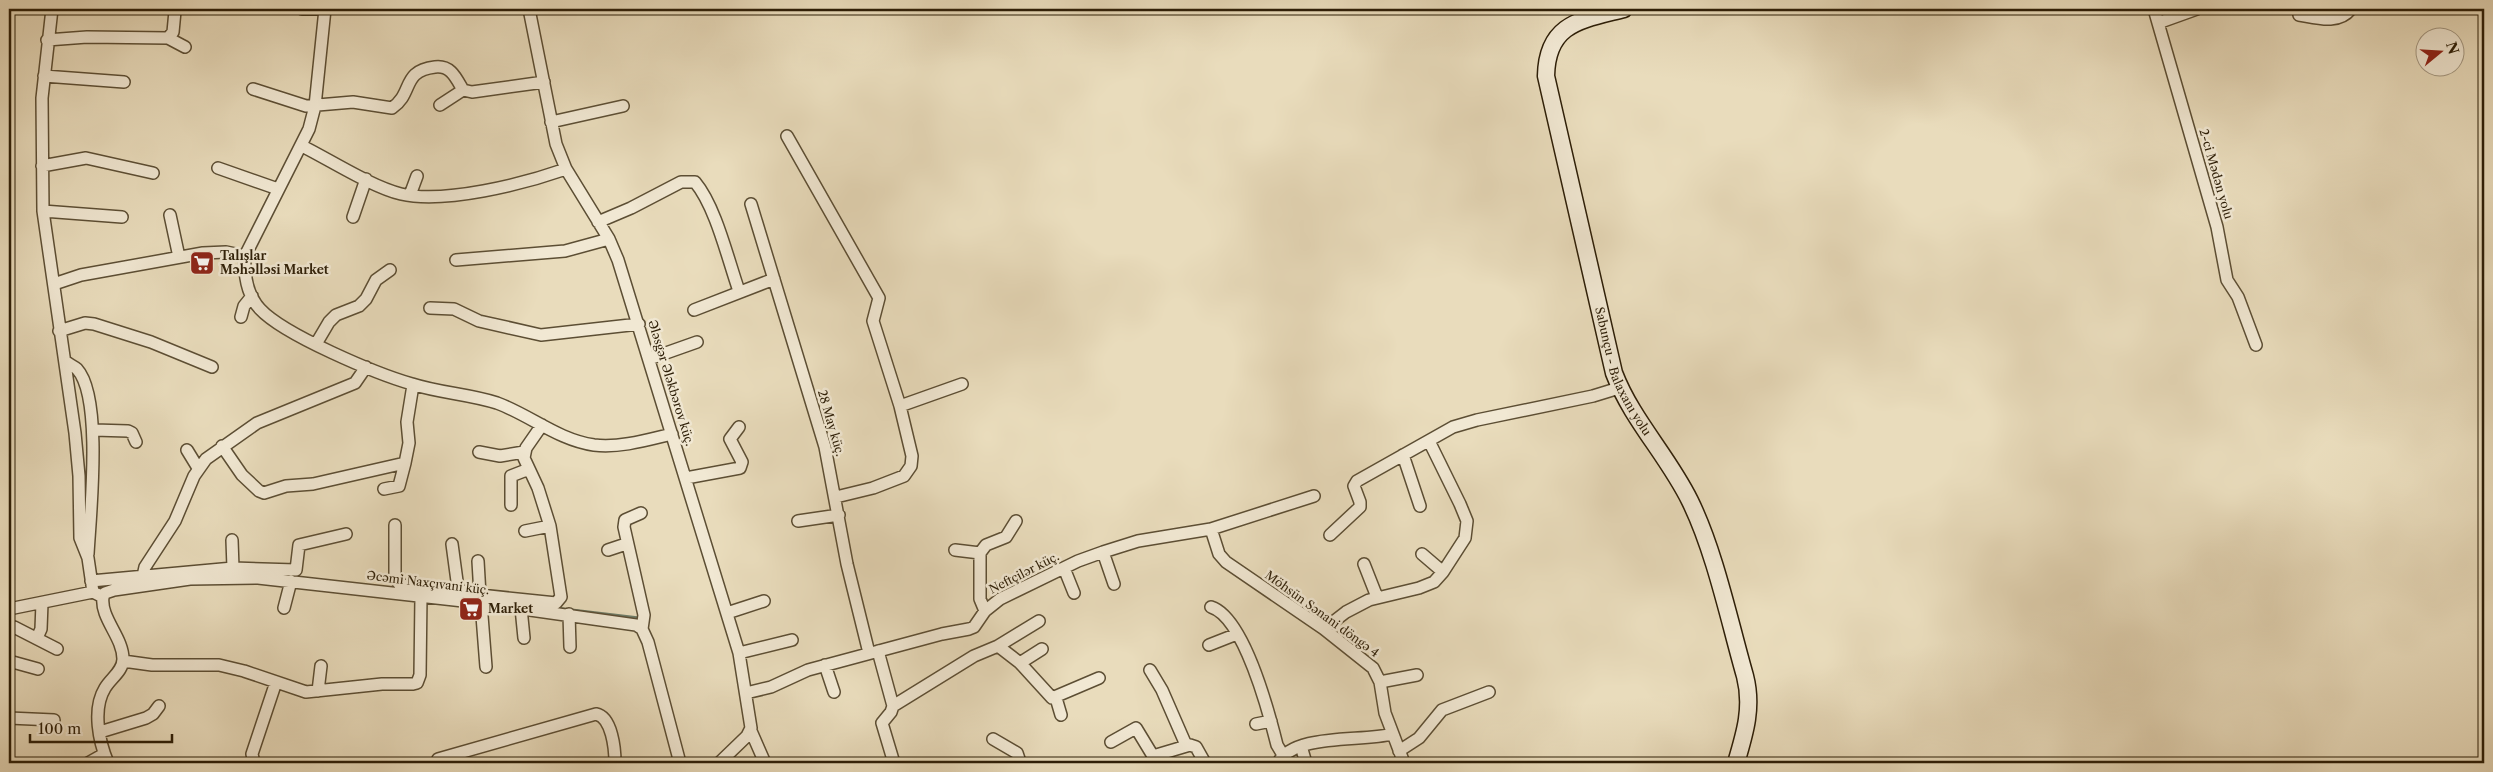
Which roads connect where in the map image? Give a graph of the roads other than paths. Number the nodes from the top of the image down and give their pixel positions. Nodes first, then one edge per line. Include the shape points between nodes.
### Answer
1 (52, 9) edge
2 (302, 9) edge
3 (325, 9) edge
4 (529, 9) edge
5 (1624, 9) edge
6 (2154, 9) edge
7 (2197, 9) edge
8 (2351, 9) edge
9 (175, 12) dead end
10 (2299, 15) dead end
11 (2158, 23) junction
12 (168, 38) junction
13 (48, 40) junction
14 (185, 47) dead end
15 (44, 76) junction
16 (124, 82) dead end
17 (544, 82) junction
18 (253, 89) dead end
19 (463, 90) junction
20 (440, 105) dead end
21 (315, 106) junction
22 (623, 106) dead end
23 (551, 122) junction
24 (787, 136) dead end
25 (302, 146) junction
26 (42, 166) junction
27 (218, 168) dead end
28 (566, 169) junction
29 (153, 173) dead end
30 (417, 176) dead end
31 (366, 179) junction
32 (278, 189) junction
33 (410, 195) junction
34 (751, 204) dead end
35 (43, 212) junction
36 (170, 214) dead end
37 (122, 217) dead end
38 (353, 217) dead end
39 (598, 222) junction
40 (609, 239) junction
41 (246, 256) junction
42 (179, 257) junction
43 (456, 260) dead end
44 (390, 270) dead end
45 (774, 279) junction
46 (54, 284) junction
47 (739, 291) junction
48 (252, 296) junction
49 (430, 308) dead end
50 (694, 310) dead end
51 (241, 317) dead end
52 (639, 324) junction
53 (60, 331) junction
54 (697, 342) dead end
55 (316, 344) junction
56 (2256, 345) dead end
57 (649, 359) junction
58 (64, 361) junction
59 (212, 367) dead end
60 (366, 367) junction
61 (962, 384) dead end
62 (413, 385) junction
63 (1619, 388) junction
64 (900, 406) junction
65 (542, 425) junction
66 (739, 427) dead end
67 (94, 430) junction
68 (672, 434) junction
69 (1429, 440) junction
70 (136, 442) dead end
71 (222, 446) junction
72 (186, 450) dead end
73 (479, 452) dead end
74 (524, 452) junction
75 (1403, 455) junction
76 (405, 463) junction
77 (198, 468) junction
78 (529, 469) junction
79 (686, 478) junction
80 (384, 489) dead end
81 (1314, 496) dead end
82 (836, 497) junction
83 (511, 505) dead end
84 (1420, 506) dead end
85 (641, 514) dead end
86 (839, 515) junction
87 (1016, 520) dead end
88 (798, 521) dead end
89 (395, 525) dead end
90 (550, 526) junction
91 (1210, 529) junction
92 (525, 531) dead end
93 (346, 534) dead end
94 (1330, 535) dead end
95 (232, 540) dead end
96 (452, 544) dead end
97 (626, 544) junction
98 (608, 550) dead end
99 (955, 550) dead end
100 (1102, 552) junction
101 (980, 553) junction
102 (1422, 554) dead end
103 (88, 558) junction
104 (478, 561) dead end
105 (1364, 564) dead end
106 (233, 568) junction
107 (1064, 568) junction
108 (1443, 572) junction
109 (143, 576) junction
110 (291, 581) junction
111 (1114, 584) dead end
112 (96, 590) junction
113 (1074, 593) dead end
114 (459, 595) junction
115 (420, 596) junction
116 (1377, 597) junction
117 (481, 599) junction
118 (764, 600) dead end
119 (42, 603) junction
120 (1211, 607) dead end
121 (284, 608) dead end
122 (521, 608) junction
123 (9, 609) edge
124 (985, 611) junction
125 (727, 612) junction
126 (569, 614) junction
127 (1039, 621) dead end
128 (9, 627) edge
129 (642, 629) junction
130 (1324, 630) junction
131 (1237, 634) junction
132 (37, 638) junction
133 (524, 638) dead end
134 (792, 640) dead end
135 (1209, 644) dead end
136 (998, 646) junction
137 (570, 647) dead end
138 (57, 649) dead end
139 (1042, 649) dead end
140 (874, 652) junction
141 (739, 653) junction
142 (9, 661) edge
143 (123, 661) junction
144 (1020, 663) junction
145 (825, 665) junction
146 (321, 666) dead end
147 (486, 667) dead end
148 (38, 668) dead end
149 (1150, 670) dead end
150 (1417, 675) dead end
151 (1099, 678) dead end
152 (276, 682) junction
153 (1380, 682) junction
154 (318, 691) junction
155 (834, 692) dead end
156 (1489, 692) dead end
157 (746, 694) junction
158 (1056, 698) junction
159 (159, 706) dead end
160 (893, 706) junction
161 (1061, 715) dead end
162 (9, 718) edge
163 (54, 720) dead end
164 (1271, 721) junction
165 (1256, 724) dead end
166 (751, 731) junction
167 (100, 732) junction
168 (1392, 734) junction
169 (993, 739) dead end
170 (1111, 742) dead end
171 (1186, 745) junction
172 (1301, 746) junction
173 (1399, 750) junction
174 (106, 758) edge
175 (438, 759) dead end
176 (1280, 759) edge
177 (88, 763) edge
178 (254, 763) edge
179 (615, 763) edge
180 (680, 763) edge
181 (719, 763) edge
182 (765, 763) edge
183 (894, 763) edge
184 (1016, 763) edge
185 (1205, 763) edge
186 (1306, 763) edge
187 (1404, 763) edge
188 (1736, 763) edge

1 - 13 street
2 - 3 street
3 - 21 street
4 - 17 street, Ələsgər Ələkbərov küç.
5 - 63 street, Sabunçu - Balaxanı yolu via 1581,20 1564,30 1551,45 1546,76 1609,359
6 - 11 street, 2-ci Mədən yolu
7 - 11 street
8 - 10 street via 2346,15 2329,20
9 - 12 street via 173,32
11 - 56 street, 2-ci Mədən yolu via 2218,227 2227,280 2238,298
12 - 13 street
12 - 14 street
13 - 15 street
15 - 16 street
15 - 26 street
17 - 19 street via 484,91
17 - 23 street, Ələsgər Ələkbərov küç.
18 - 21 street
19 - 20 street
19 - 21 street via 451,70 441,66 418,71 392,108 353,102
21 - 25 street
22 - 23 street
23 - 28 street, Ələsgər Ələkbərov küç.
24 - 64 street via 879,298 873,321
25 - 31 street
25 - 32 street
26 - 29 street via 86,158
26 - 35 street
27 - 32 street
28 - 33 street via 515,186 445,195
28 - 39 street, Ələsgər Ələkbərov küç.
30 - 33 street
31 - 33 street
31 - 38 street
32 - 41 street
34 - 45 street, 28 May küç.
35 - 37 street
35 - 46 street
36 - 42 street
39 - 40 street, Ələsgər Ələkbərov küç.
39 - 47 street via 681,182 695,182 718,228
40 - 43 street via 565,251
40 - 52 street, Ələsgər Ələkbərov küç.
41 - 42 street via 216,252
41 - 48 street via 244,272
42 - 46 street via 81,275
44 - 55 street via 376,280 359,306 329,322
45 - 47 street
45 - 82 street, 28 May küç. via 825,447
46 - 53 street
47 - 50 street
48 - 51 street via 246,302
48 - 55 street via 259,309 272,320
49 - 52 street via 454,309 479,321 541,335
52 - 57 street, Ələsgər Ələkbərov küç.
53 - 58 street
53 - 59 street via 86,323 94,324 151,342
54 - 57 street
55 - 60 street
57 - 68 street, Ələsgər Ələkbərov küç.
58 - 67 street via 77,369 83,378
58 - 103 street via 79,476 80,538
60 - 62 street
60 - 71 street via 355,383 257,423
61 - 64 street
62 - 65 street via 499,404
62 - 76 street
63 - 69 street via 1464,423
63 - 188 street, Sabunçu - Balaxanı yolu via 1689,498 1712,561 1750,700 1747,726
64 - 82 street via 912,456 911,466 904,476
65 - 68 street via 572,440 594,445 632,444
65 - 74 street
66 - 79 street via 730,439 742,462 740,468
67 - 70 street via 128,431
67 - 103 street
68 - 79 street, Ələsgər Ələkbərov küç.
69 - 75 street
69 - 108 street via 1467,521 1465,538
71 - 76 street via 242,475 264,493
71 - 77 street
72 - 77 street
73 - 74 street via 500,456
74 - 78 street
75 - 84 street
75 - 94 street via 1357,482 1354,486 1360,507
76 - 80 street via 399,486
77 - 109 street via 175,521 145,567
78 - 83 street via 511,476
78 - 90 street
79 - 125 street, Ələsgər Ələkbərov küç.
81 - 91 street, Neftçilər küç.
82 - 86 street, 28 May küç.
85 - 97 street via 625,520
86 - 88 street
86 - 140 street, 28 May küç. via 847,564
87 - 101 street via 1006,537 986,544
89 - 114 street via 396,582
90 - 92 street
90 - 117 street via 559,601 552,604
91 - 100 street, Neftçilər küç. via 1138,541
91 - 130 street, Möhsün Sənani döngə 4 via 1219,554 1226,562
93 - 106 street via 299,545 296,570
95 - 106 street
96 - 114 street
97 - 98 street
97 - 129 street via 644,615
99 - 101 street
100 - 107 street, Neftçilər küç.
100 - 111 street
101 - 124 street via 980,599
102 - 108 street
103 - 112 street
104 - 117 street
105 - 116 street
106 - 109 street
107 - 113 street
107 - 124 street, Neftçilər küç. via 1000,599
108 - 116 street via 1434,582 1419,588
109 - 112 street
110 - 112 street, Əcəmi Naxçıvani küç. via 236,577 190,579 105,593
110 - 115 street, Əcəmi Naxçıvani küç.
110 - 121 street
112 - 119 street
112 - 143 street via 119,641
114 - 115 street, Əcəmi Naxçıvani küç.
114 - 117 street
115 - 154 street via 420,675 417,683
116 - 130 street via 1346,612
117 - 122 street, Əcəmi Naxçıvani küç.
117 - 147 street
118 - 125 street
119 - 123 street
119 - 132 street via 42,622
120 - 131 street via 1220,611
122 - 126 street, Əcəmi Naxçıvani küç.
122 - 133 street
124 - 140 street, Neftçilər küç. via 969,629
125 - 141 street, Ələsgər Ələkbərov küç.
126 - 129 street, Əcəmi Naxçıvani küç. via 629,623
126 - 137 street
127 - 136 street
128 - 132 street
129 - 180 street
130 - 153 street, Möhsün Sənani döngə 4 via 1373,668
131 - 135 street
131 - 164 street via 1254,666
132 - 138 street
134 - 141 street
136 - 144 street
136 - 160 street via 974,656
139 - 144 street
140 - 145 street, Neftçilər küç.
140 - 160 street, 28 May küç.
141 - 157 street, Ələsgər Ələkbərov küç.
142 - 148 street
143 - 152 street via 219,665
143 - 167 street via 102,694 98,714
144 - 158 street via 1052,698
145 - 155 street
145 - 157 street, Neftçilər küç.
146 - 154 street
149 - 171 street
150 - 153 street
151 - 158 street
152 - 154 street via 299,691
152 - 178 street via 252,754
153 - 168 street via 1382,705
156 - 173 street via 1442,710 1419,738
157 - 166 street, Ələsgər Ələkbərov küç.
158 - 161 street
159 - 167 street via 146,718
160 - 183 street via 882,723
162 - 163 street
164 - 165 street
164 - 176 street
166 - 181 street
166 - 182 street, Ələsgər Ələkbərov küç.
167 - 174 street
168 - 172 street
168 - 173 street
169 - 184 street via 1017,753 1019,759
170 - 171 street via 1136,728 1153,756
171 - 185 street via 1196,747
172 - 176 street
172 - 186 street
173 - 187 street
174 - 177 street
175 - 179 street via 596,714 606,719

